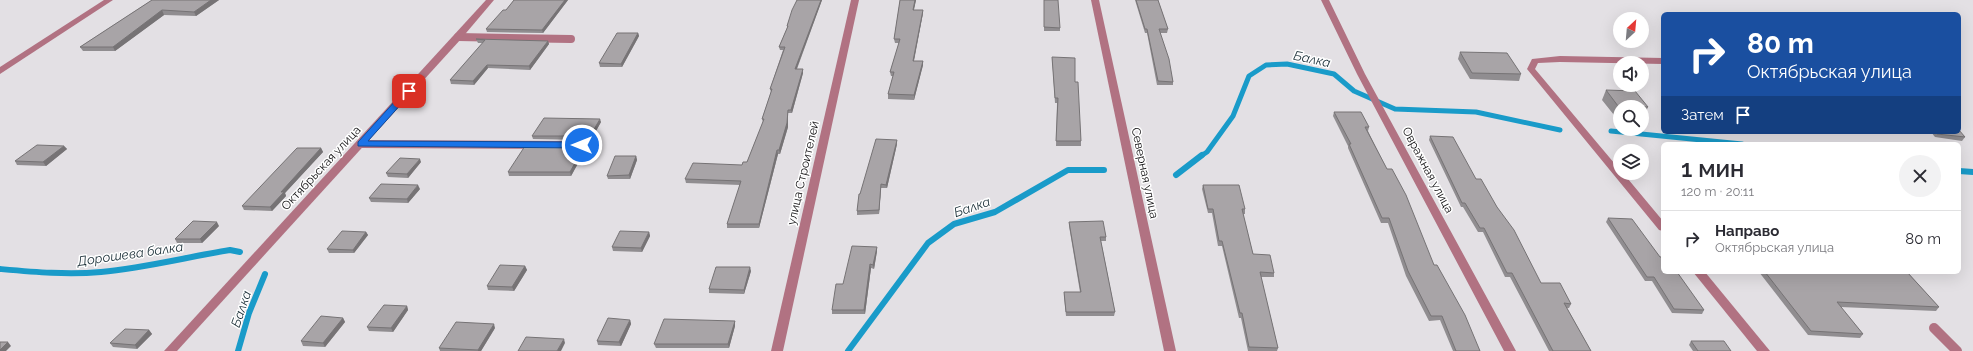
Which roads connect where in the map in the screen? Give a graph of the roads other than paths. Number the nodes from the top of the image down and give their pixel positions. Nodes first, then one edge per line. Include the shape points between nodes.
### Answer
1 (109, 0) edge
2 (490, 0) edge
3 (855, 0) edge
4 (1095, 0) edge
5 (1325, 0) edge
6 (458, 37) junction
7 (571, 39) dead end
8 (1661, 61) edge
9 (0, 71) edge
10 (361, 144) junction
11 (582, 145) edge
12 (1661, 226) edge
13 (1701, 274) edge
14 (1934, 328) dead end
15 (170, 351) edge
16 (777, 351) edge
17 (1170, 351) edge
18 (1510, 351) edge
19 (1764, 351) edge
20 (1957, 351) edge

1 - 9 street
2 - 6 street, Октябрьская улица
3 - 16 street, улица Строителей
4 - 17 street, Северная улица
5 - 18 street, Овражная улица via 1361,74
6 - 7 lane
6 - 10 street, Октябрьская улица
8 - 12 street via 1535,61 1531,69
10 - 11 lane
10 - 15 street, Октябрьская улица
13 - 19 street
14 - 20 lane

